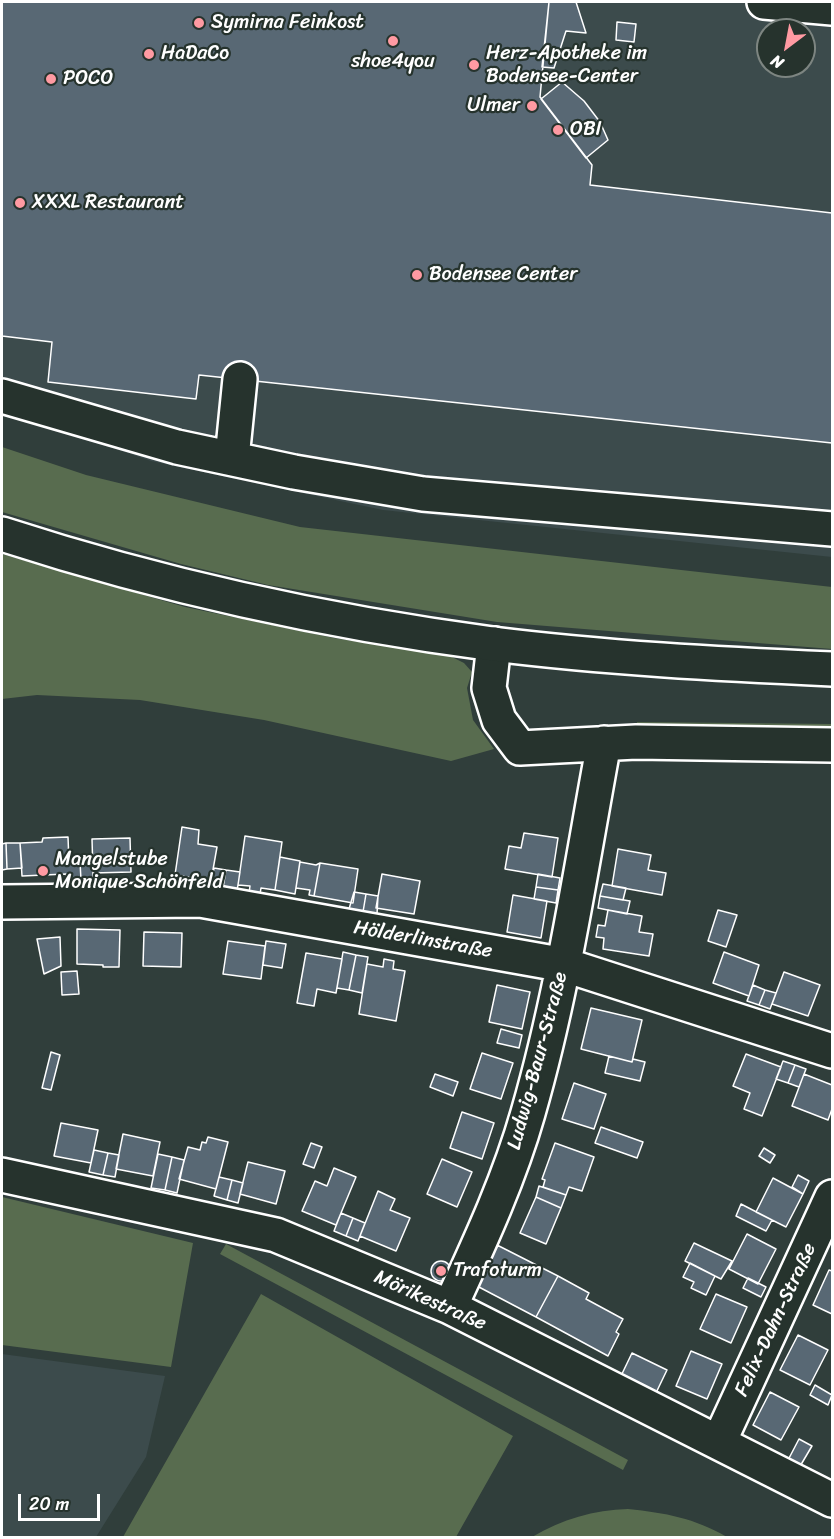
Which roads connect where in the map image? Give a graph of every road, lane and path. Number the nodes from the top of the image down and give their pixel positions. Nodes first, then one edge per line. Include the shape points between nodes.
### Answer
1 (764, 2) edge
2 (832, 8) edge
3 (240, 379) dead end
4 (2, 396) edge
5 (232, 458) junction
6 (832, 529) edge
7 (2, 534) edge
8 (494, 644) junction
9 (832, 669) edge
10 (604, 743) junction
11 (832, 745) edge
12 (2, 902) edge
13 (565, 965) junction
14 (832, 1051) edge
15 (2, 1175) edge
16 (832, 1197) edge
17 (450, 1307) junction
18 (719, 1442) junction
19 (832, 1500) edge

1 - 2 street
3 - 5 street
4 - 5 street via 177,447
5 - 6 street via 423,494
7 - 8 street via 102,565 258,604
8 - 9 street
8 - 10 street via 489,688 499,720 519,748
10 - 11 street
10 - 13 street, Ludwig-Baur-Straße
12 - 13 street, Hölderlinstraße via 200,900
13 - 14 street, Hölderlinstraße
13 - 17 street, Ludwig-Baur-Straße via 528,1114 491,1216
15 - 17 street, Mörikestraße via 276,1235
16 - 18 street, Felix-Dahn-Straße
17 - 18 street, Mörikestraße
18 - 19 street, Mörikestraße

